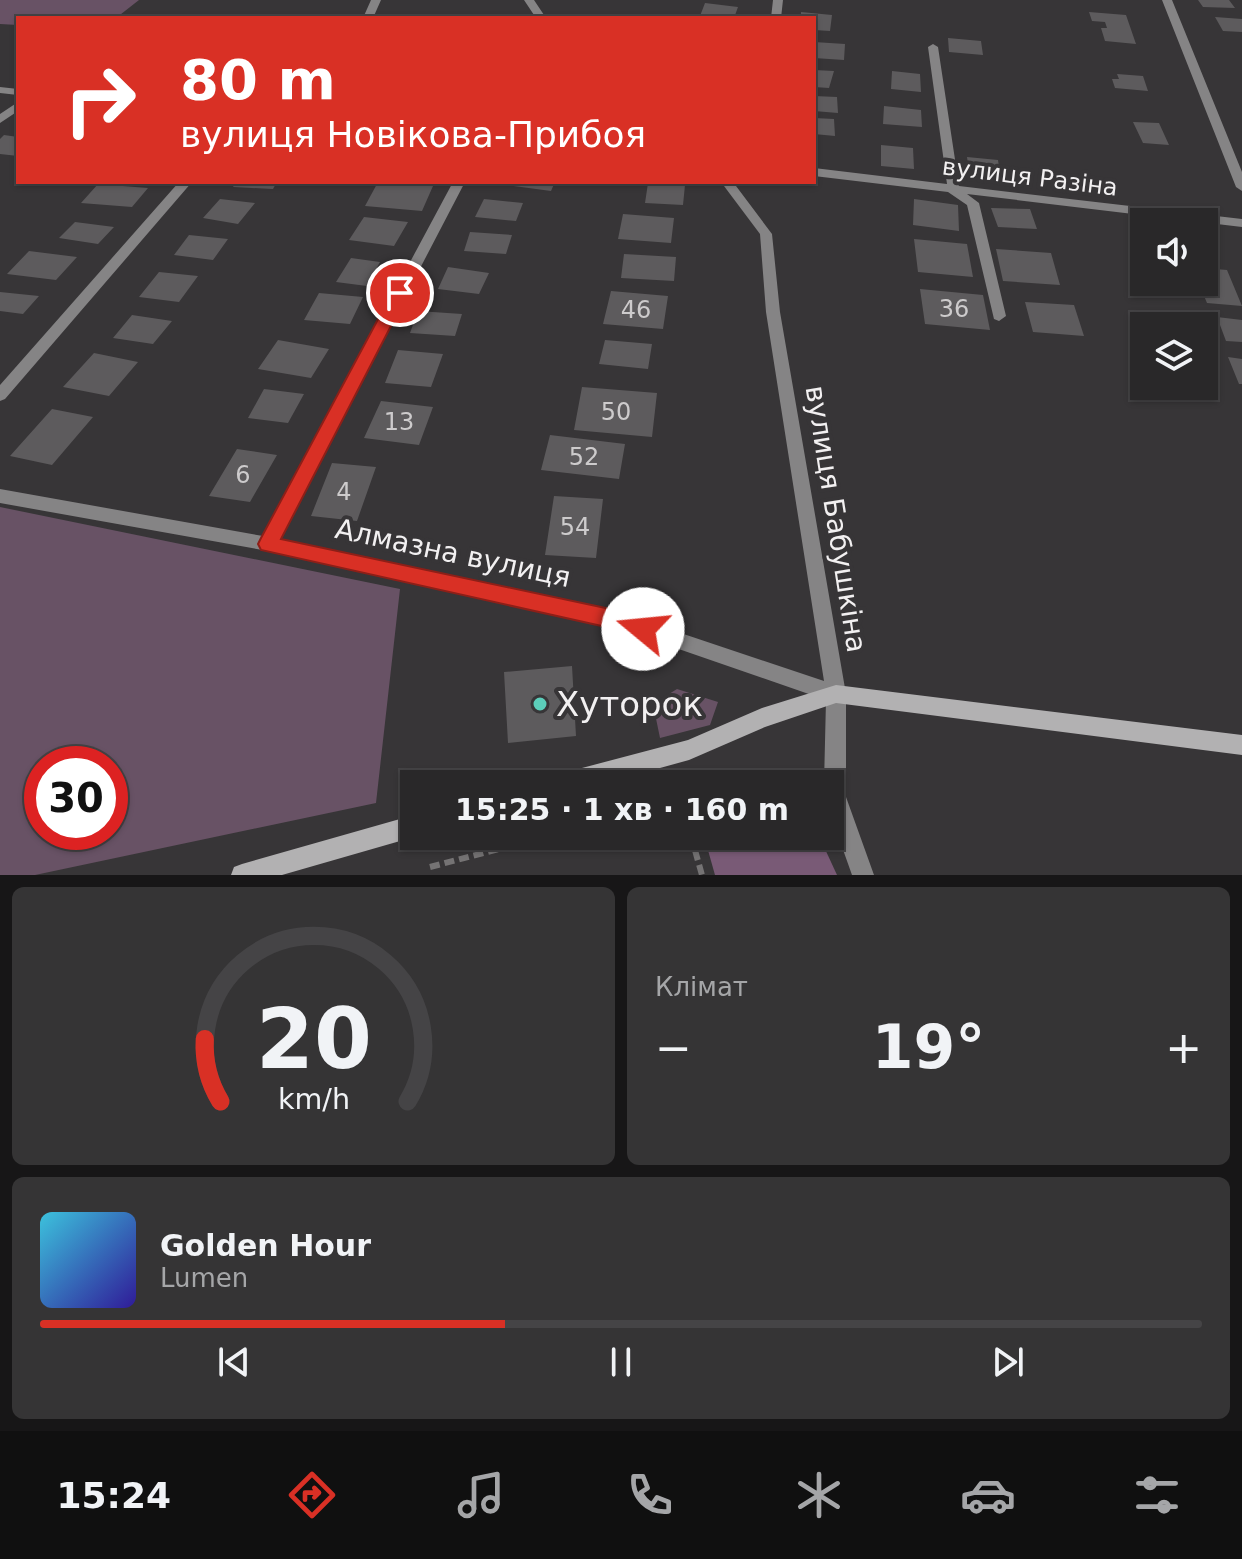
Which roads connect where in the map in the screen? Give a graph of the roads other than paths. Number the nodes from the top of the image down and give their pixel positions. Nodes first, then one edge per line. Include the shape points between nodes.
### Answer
1 (1167, 0) edge
2 (933, 47) dead end
3 (16, 107) edge
4 (0, 120) edge
5 (816, 172) edge
6 (184, 184) edge
7 (458, 184) edge
8 (728, 184) edge
9 (1242, 187) edge
10 (954, 191) junction
11 (1242, 223) edge
12 (999, 316) dead end
13 (0, 395) edge
14 (0, 496) edge
15 (268, 544) junction
16 (836, 694) junction
17 (1242, 745) edge
18 (615, 770) edge
19 (400, 830) edge
20 (242, 875) edge
21 (863, 875) edge

1 - 9 street
2 - 10 street
3 - 4 street
5 - 10 street, вулиця Разіна
6 - 13 street
7 - 15 street
8 - 16 street, вулиця Бабушкіна via 766,234 773,312
10 - 11 street, вулиця Разіна
10 - 12 street via 973,203
14 - 15 street, Алмазна вулиця
15 - 16 street, Алмазна вулиця via 615,619
16 - 17 street
16 - 18 street via 689,750
16 - 21 street, вулиця Бабушкіна via 835,797
19 - 20 street

